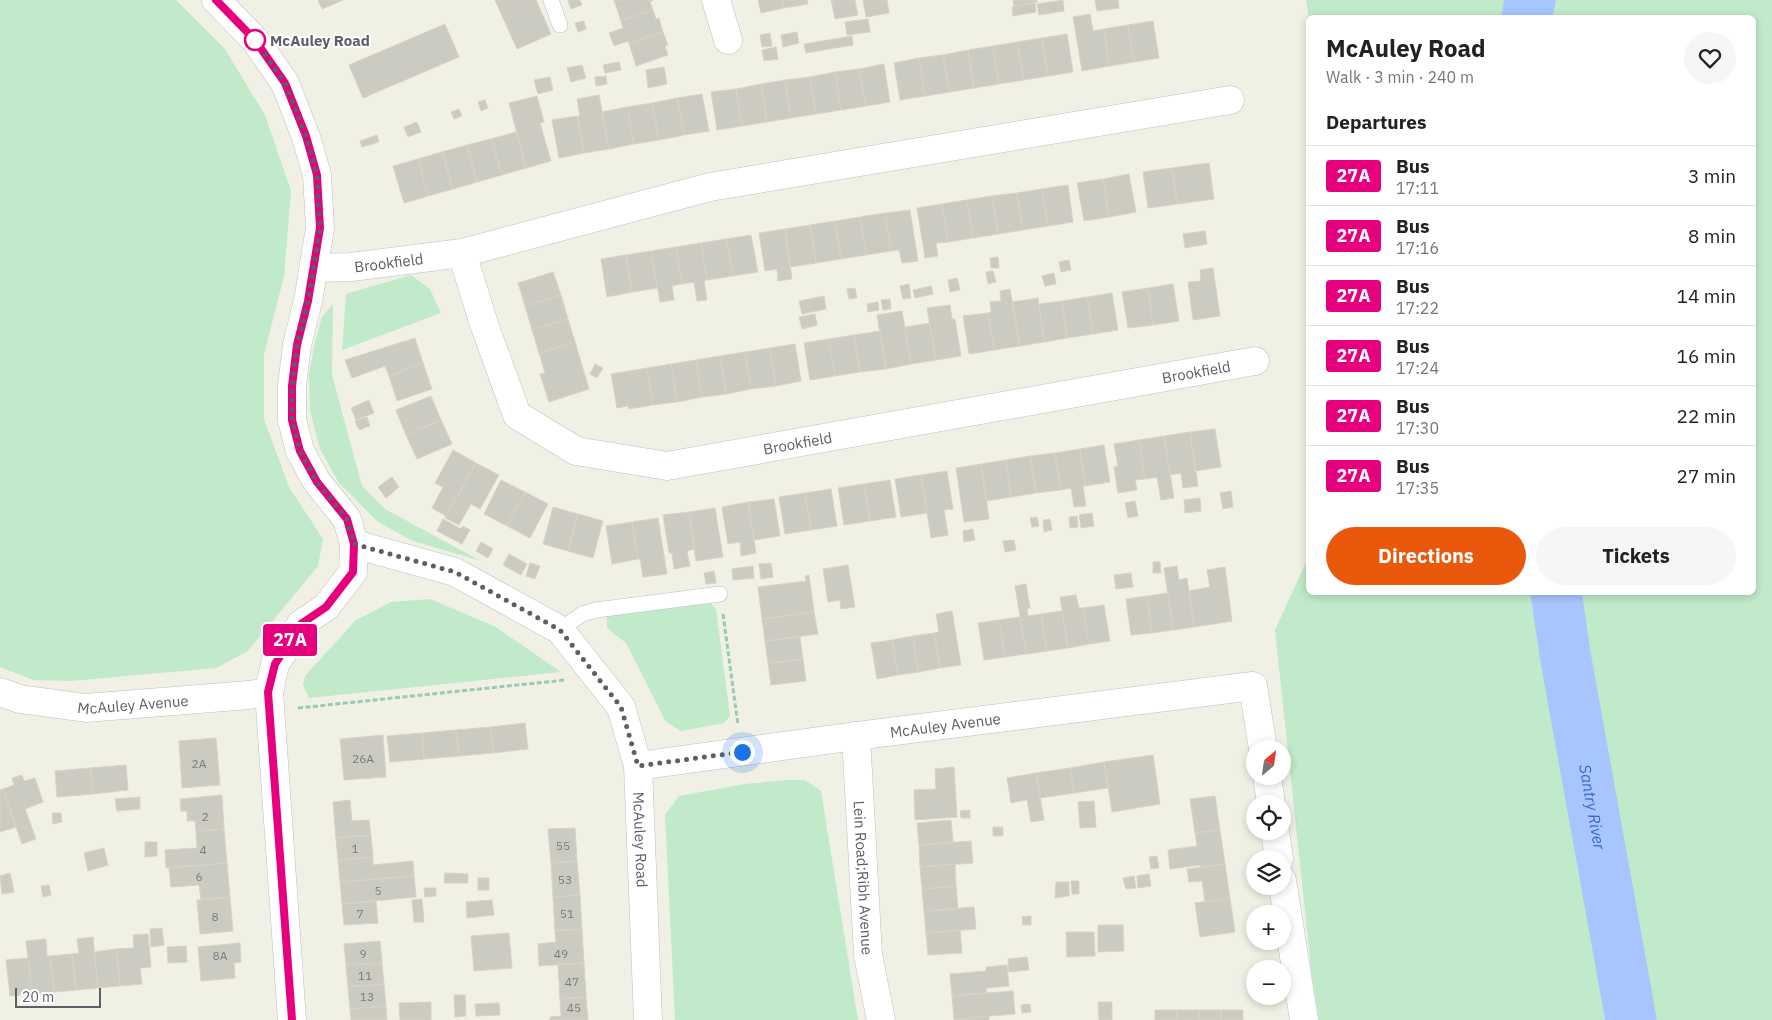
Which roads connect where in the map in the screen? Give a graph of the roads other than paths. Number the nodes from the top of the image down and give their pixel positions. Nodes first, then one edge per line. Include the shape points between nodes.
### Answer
1 (216, 0) edge
2 (551, 0) edge
3 (716, 0) edge
4 (560, 25) dead end
5 (728, 40) dead end
6 (1230, 100) dead end
7 (462, 253) junction
8 (315, 268) junction
9 (1255, 361) dead end
10 (354, 544) junction
11 (720, 594) road end
12 (560, 630) junction
13 (0, 692) edge
14 (269, 701) junction
15 (856, 736) junction
16 (1262, 740) edge
17 (638, 766) junction
18 (1284, 895) edge
19 (292, 1020) edge
20 (648, 1020) edge
21 (881, 1020) edge
22 (1304, 1020) edge

1 - 8 street via 255,40 285,83 306,136 317,175 320,228
2 - 4 lane
3 - 5 street
6 - 7 street, Brookfield via 710,187
7 - 8 street, Brookfield
7 - 9 street, Brookfield via 518,415 576,451 667,466
8 - 10 street via 297,345 292,420 300,451 317,482 347,519
10 - 12 street, McAuley Road via 455,572
10 - 14 street via 353,572 326,607 301,624 275,664
11 - 12 lane via 596,610 582,614
12 - 17 street, McAuley Road via 621,707
13 - 14 street, McAuley Avenue via 20,699 86,708 249,695
14 - 19 street
15 - 16 street, McAuley Avenue via 1253,686
15 - 17 street, McAuley Avenue
15 - 21 street, Lein Road;Ribh Avenue via 868,955
17 - 20 street, McAuley Road
18 - 22 street

